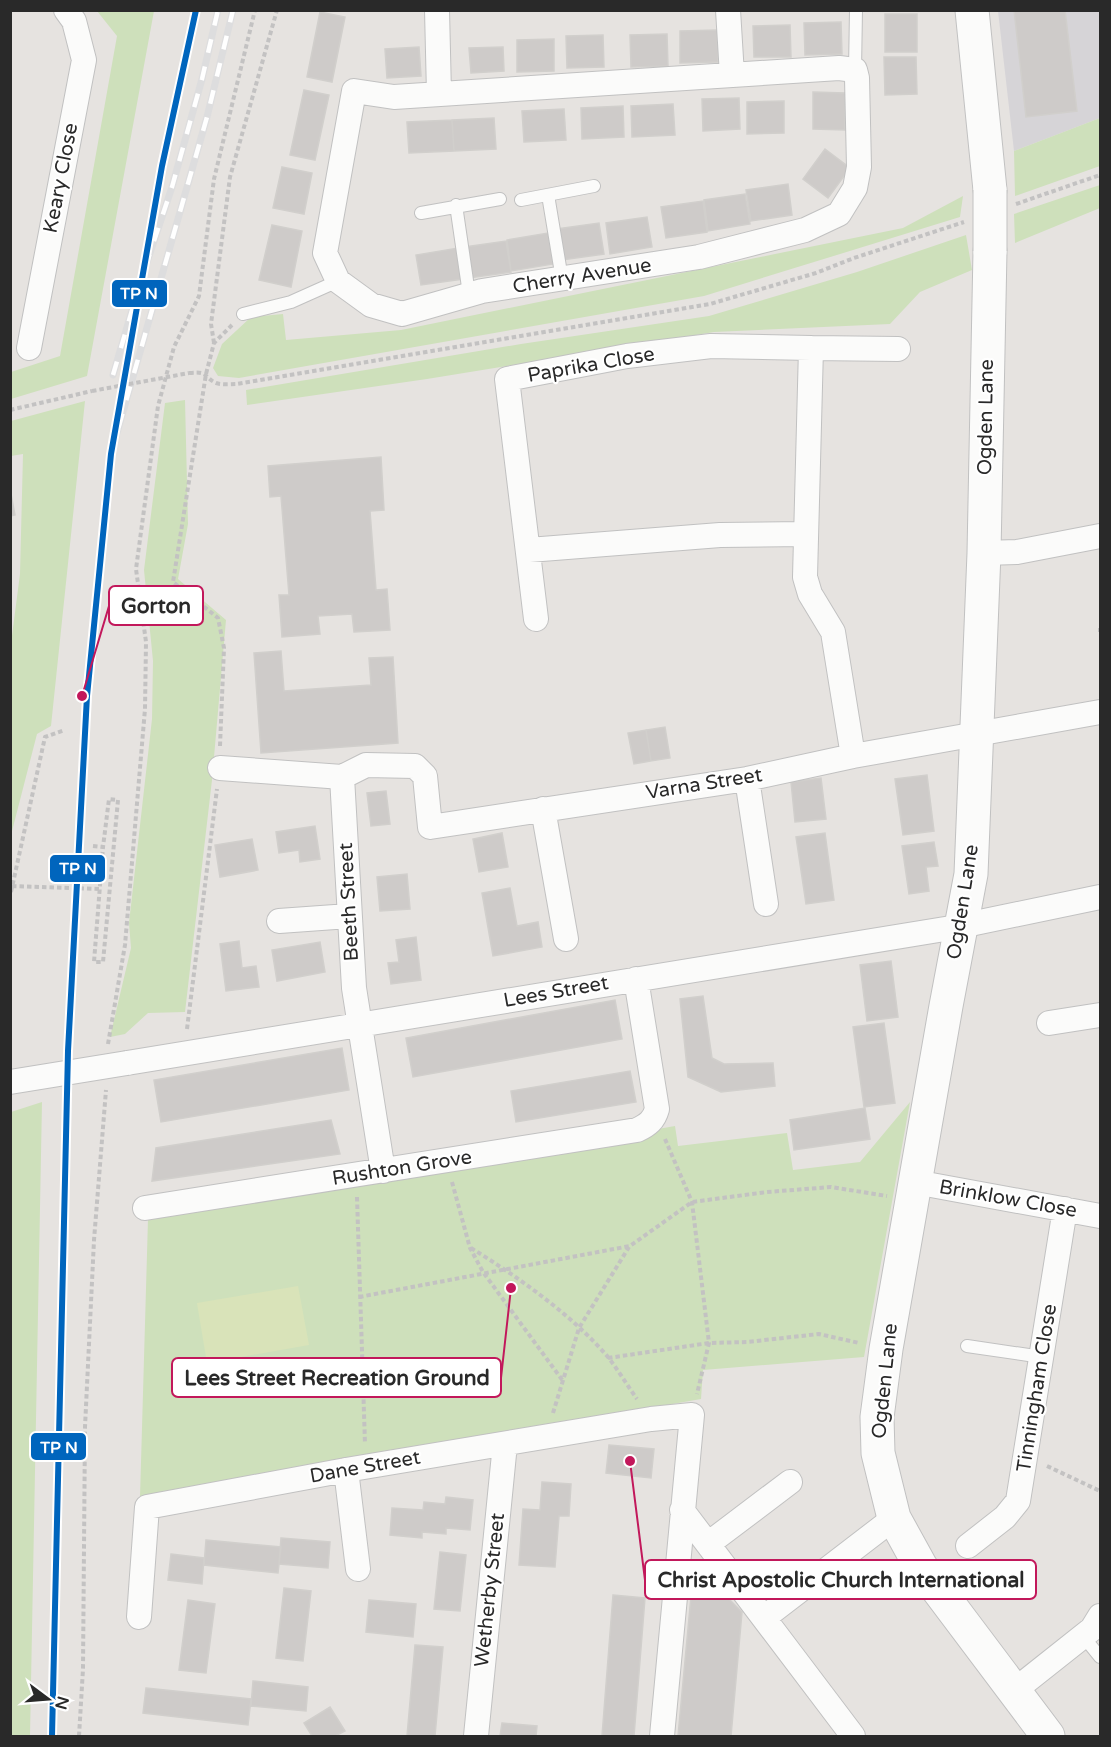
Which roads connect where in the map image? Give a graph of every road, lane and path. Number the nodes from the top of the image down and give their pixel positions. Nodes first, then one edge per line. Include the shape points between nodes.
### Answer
1 (66, 10) edge
2 (255, 10) edge
3 (277, 10) edge
4 (437, 10) edge
5 (728, 10) edge
6 (856, 10) edge
7 (972, 10) edge
8 (855, 70) junction
9 (732, 75) junction
10 (439, 94) junction
11 (1101, 175) edge
12 (594, 186) dead end
13 (548, 195) junction
14 (1003, 197) junction
15 (500, 199) dead end
16 (521, 200) dead end
17 (456, 205) junction
18 (421, 213) dead end
19 (955, 225) dead end
20 (562, 279) junction
21 (338, 281) junction
22 (469, 294) junction
23 (243, 314) joint
24 (214, 343) junction
25 (29, 348) dead end
26 (812, 348) junction
27 (898, 349) dead end
28 (206, 374) junction
29 (10, 410) edge
30 (805, 534) junction
31 (1101, 536) edge
32 (529, 550) junction
33 (984, 553) junction
34 (536, 619) dead end
35 (1101, 712) edge
36 (65, 730) dead end
37 (977, 734) junction
38 (854, 756) junction
39 (220, 768) junction
40 (342, 777) junction
41 (747, 779) junction
42 (543, 809) junction
43 (93, 846) dead end
44 (103, 847) junction
45 (11, 885) edge
46 (99, 889) junction
47 (11, 892) edge
48 (1101, 897) edge
49 (766, 904) dead end
50 (349, 916) junction
51 (279, 921) dead end
52 (961, 926) junction
53 (566, 939) dead end
54 (636, 979) junction
55 (1101, 1015) edge
56 (1049, 1023) dead end
57 (359, 1027) junction
58 (108, 1047) dead end
59 (183, 1055) junction
60 (107, 1079) dead end
61 (10, 1082) edge
62 (655, 1117) junction
63 (447, 1161) junction
64 (383, 1171) junction
65 (356, 1175) junction
66 (913, 1191) junction
67 (692, 1202) junction
68 (145, 1208) dead end
69 (1065, 1209) junction
70 (1101, 1216) edge
71 (630, 1246) junction
72 (470, 1248) junction
73 (505, 1269) junction
74 (483, 1272) junction
75 (359, 1297) junction
76 (579, 1328) junction
77 (709, 1344) junction
78 (967, 1346) dead end
79 (886, 1349) junction
80 (1042, 1357) junction
81 (608, 1358) junction
82 (563, 1381) junction
83 (692, 1415) junction
84 (651, 1419) junction
85 (546, 1436) junction
86 (505, 1444) junction
87 (1026, 1455) junction
88 (356, 1468) junction
89 (790, 1482) dead end
90 (1101, 1491) edge
91 (682, 1510) junction
92 (894, 1518) junction
93 (708, 1544) junction
94 (968, 1546) dead end
95 (357, 1569) dead end
96 (1101, 1616) edge
97 (139, 1617) dead end
98 (765, 1617) junction
99 (1083, 1636) junction
100 (1101, 1657) edge
101 (1015, 1690) junction
102 (79, 1737) edge
103 (476, 1737) edge
104 (662, 1737) edge
105 (854, 1737) edge
106 (1048, 1737) edge

1 - 25 street, Keary Close via 74,21 84,60
2 - 58 path via 214,179 199,296 174,347 158,406 136,569 146,642 145,709 125,945
3 - 24 path via 230,177 211,324
4 - 10 street
5 - 9 street
6 - 8 lane
7 - 14 street, Ogden Lane
8 - 9 street, Cherry Avenue
8 - 20 street, Cherry Avenue via 859,167 855,188 839,214 805,230 699,257
9 - 10 street, Cherry Avenue
10 - 21 street, Cherry Avenue via 394,97 354,91 325,253
11 - 14 path
12 - 13 lane
13 - 16 lane
13 - 20 lane
14 - 33 street, Ogden Lane, bridge via 990,251
15 - 17 lane
17 - 18 lane
17 - 22 lane
19 - 28 path via 816,273 710,304 237,384 216,382
20 - 22 street, Cherry Avenue
21 - 22 street, Cherry Avenue via 371,305 402,314
21 - 23 lane via 291,302
23 - 24 path
24 - 28 path
26 - 27 street, Paprika Close
26 - 30 street
26 - 32 street, Paprika Close via 711,346 627,356 507,379
28 - 29 path, bridge via 189,373
28 - 39 path via 173,582 218,618 224,648
30 - 32 street via 720,535
30 - 38 street via 805,577 810,594 833,632
31 - 33 street via 1017,552
32 - 34 street, Paprika Close
33 - 37 street, Ogden Lane
35 - 37 street, Varna Street
36 - 45 path via 45,737
37 - 38 street, Varna Street
37 - 52 street, Ogden Lane via 971,873
38 - 41 street, Varna Street
39 - 40 street
39 - 59 path
40 - 42 street, Varna Street via 366,765 415,766 425,776 430,826
40 - 50 street, Beeth Street
41 - 42 street, Varna Street
41 - 49 street
42 - 53 street
43 - 44 path
44 - 46 path
44 - 46 path via 109,800 118,800 103,962 94,962
45 - 46 path
45 - 47 path
48 - 52 street, Lees Street
50 - 51 street
50 - 57 street, Beeth Street
52 - 54 street, Lees Street
52 - 66 street, Ogden Lane
54 - 57 street, Lees Street
54 - 62 street via 656,1101
55 - 56 street
57 - 59 street, Lees Street
57 - 64 street, Beeth Street
59 - 61 street, Lees Street, bridge
60 - 102 path via 86,1416
62 - 63 street, Rushton Grove via 637,1130
62 - 67 path
63 - 64 street, Rushton Grove
63 - 72 path
64 - 65 street, Rushton Grove
65 - 68 street, Rushton Grove
65 - 75 path
66 - 67 path via 831,1187
66 - 69 street, Brinklow Close
66 - 79 street, Ogden Lane
67 - 71 path
67 - 77 path
69 - 70 street, Brinklow Close
69 - 80 street, Tinningham Close
71 - 73 path
71 - 76 path
72 - 73 path
72 - 74 path
73 - 74 path
73 - 76 path
74 - 75 path
74 - 82 path
75 - 88 path
76 - 81 path
76 - 82 path
77 - 79 path via 819,1334
77 - 81 path
77 - 83 path
78 - 80 lane
79 - 92 street, Ogden Lane via 877,1417 878,1453
80 - 87 street, Tinningham Close
81 - 84 path
82 - 85 path
83 - 84 street, Dane Street
83 - 91 street
84 - 85 street, Dane Street
85 - 86 street, Dane Street
86 - 88 street, Dane Street
86 - 103 street, Wetherby Street
87 - 90 path
87 - 94 street, Tinningham Close via 1018,1501 1005,1517
88 - 95 street
88 - 97 street, Dane Street via 147,1507
89 - 93 street
91 - 93 street
91 - 104 street
92 - 98 street
92 - 101 street, Ogden Lane via 921,1567
93 - 98 street
96 - 99 street
98 - 105 street
99 - 100 lane
99 - 101 street
101 - 106 street, Ogden Lane

